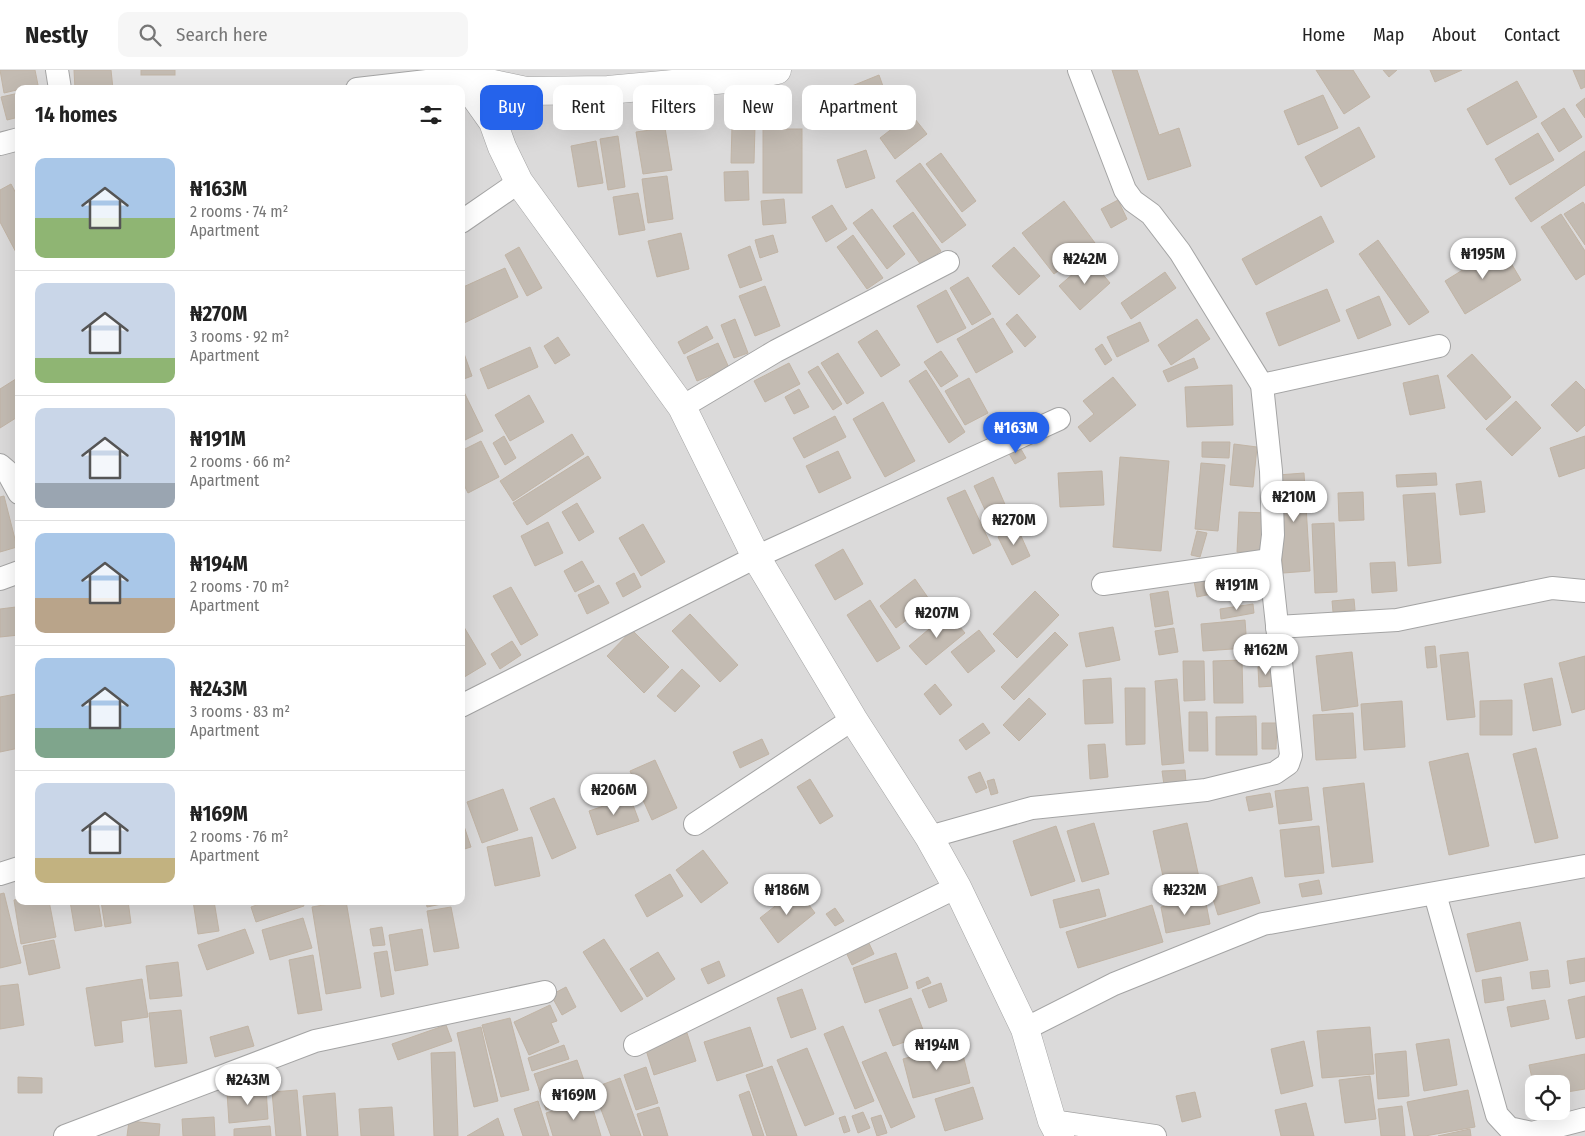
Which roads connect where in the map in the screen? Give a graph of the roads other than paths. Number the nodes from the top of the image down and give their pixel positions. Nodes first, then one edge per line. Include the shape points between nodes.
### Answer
1 (57, 70) edge
2 (777, 70) edge
3 (1079, 70) edge
4 (461, 74) edge
5 (59, 85) edge
6 (385, 85) edge
7 (15, 140) edge
8 (0, 144) edge
9 (519, 182) junction
10 (465, 219) edge
11 (948, 262) dead end
12 (1439, 346) dead end
13 (1262, 385) junction
14 (682, 407) junction
15 (1059, 419) dead end
16 (0, 465) edge
17 (15, 486) edge
18 (756, 557) junction
19 (1270, 560) junction
20 (15, 573) edge
21 (0, 579) edge
22 (1103, 584) dead end
23 (1585, 591) edge
24 (1277, 626) junction
25 (465, 704) edge
26 (853, 719) junction
27 (695, 824) dead end
28 (929, 836) junction
29 (1585, 866) edge
30 (15, 869) edge
31 (0, 874) edge
32 (957, 887) junction
33 (1435, 894) junction
34 (545, 992) dead end
35 (1025, 1029) junction
36 (636, 1045) dead end
37 (1585, 1119) edge
38 (1056, 1128) edge
39 (1508, 1132) edge
40 (65, 1136) edge
41 (1155, 1136) edge

1 - 5 street
2 - 4 street via 737,78 608,90 526,91
3 - 13 street via 1125,190 1133,201 1151,214 1180,252
4 - 6 street
4 - 9 street via 493,122
7 - 8 street
9 - 10 street
9 - 14 street
11 - 14 street via 776,351
12 - 13 street
13 - 19 street via 1271,471 1273,535
14 - 18 street
15 - 18 street
16 - 17 street
18 - 25 street
18 - 26 street
19 - 22 street
19 - 24 street
20 - 21 street
23 - 24 street via 1552,588 1397,620
24 - 28 street via 1291,755 1288,764 1275,773 1206,790 1032,808
26 - 27 street
26 - 28 street
28 - 32 street
29 - 33 street
30 - 31 street
32 - 35 street
32 - 36 street
33 - 35 street via 1262,924 1114,984
33 - 39 street via 1497,1115
34 - 40 street via 315,1041
35 - 38 street
37 - 39 street via 1532,1133
38 - 41 street

